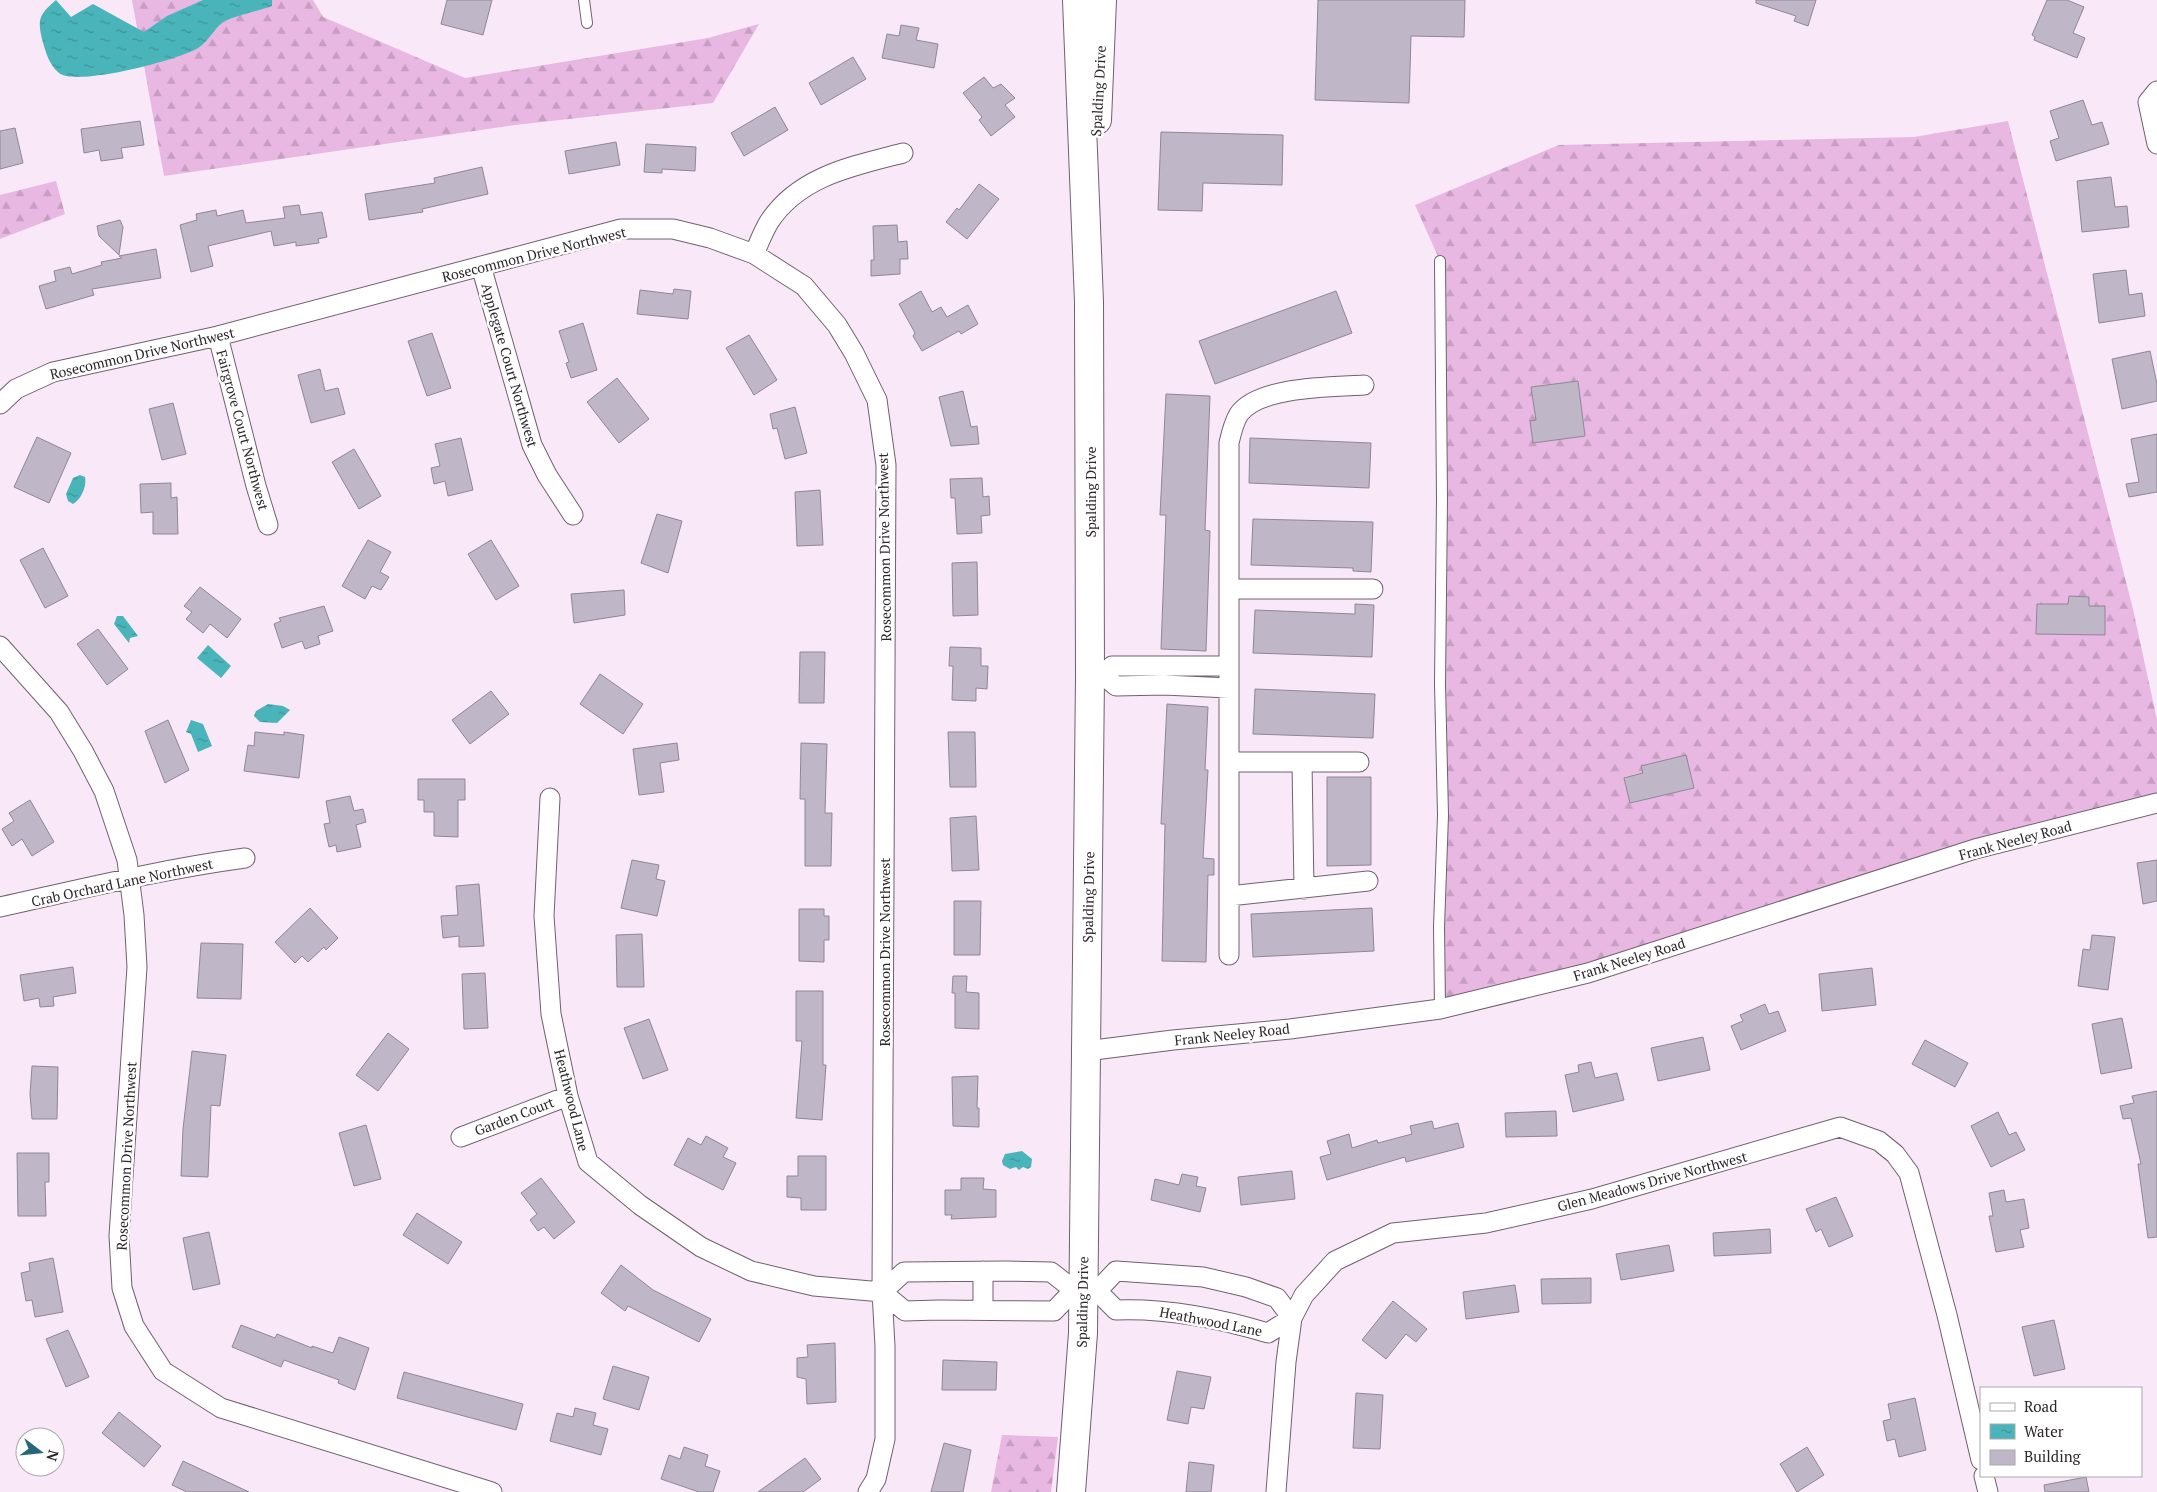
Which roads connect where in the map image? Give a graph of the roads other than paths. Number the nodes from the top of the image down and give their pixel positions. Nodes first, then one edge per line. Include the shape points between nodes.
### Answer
1 (584, 0) edge
2 (1077, 0) edge
3 (1102, 0) edge
4 (587, 23) dead end
5 (2157, 91) edge
6 (2157, 144) edge
7 (903, 153) dead end
8 (754, 254) junction
9 (1440, 261) dead end
10 (481, 266) junction
11 (1088, 302) junction
12 (218, 336) junction
13 (1364, 385) dead end
14 (0, 404) edge
15 (573, 515) dead end
16 (268, 525) dead end
17 (1229, 589) junction
18 (1373, 589) dead end
19 (0, 646) edge
20 (1229, 666) junction
21 (1097, 676) junction
22 (1229, 688) junction
23 (1229, 762) junction
24 (1302, 762) junction
25 (1359, 762) dead end
26 (550, 798) dead end
27 (2157, 803) edge
28 (245, 858) dead end
29 (129, 879) junction
30 (1368, 881) dead end
31 (1304, 888) junction
32 (1229, 896) junction
33 (0, 907) edge
34 (1229, 955) dead end
35 (1440, 1008) junction
36 (1086, 1051) junction
37 (568, 1096) junction
38 (461, 1137) dead end
39 (983, 1271) junction
40 (1085, 1290) junction
41 (882, 1292) junction
42 (983, 1310) junction
43 (1292, 1318) junction
44 (1980, 1456) edge
45 (492, 1492) edge
46 (868, 1492) edge
47 (1071, 1492) edge
48 (1276, 1492) edge

1 - 4 lane
2 - 11 main road, Spalding Drive
3 - 11 main road, Spalding Drive
5 - 6 street via 2148,102
7 - 8 street via 825,175 792,195 769,222
8 - 10 street, Rosecommon Drive Northwest via 673,229 620,229
8 - 41 street, Rosecommon Drive Northwest via 804,286 837,325 877,400 886,465
9 - 35 lane via 1443,815
10 - 12 street, Rosecommon Drive Northwest
10 - 15 street, Applegate Court Northwest via 532,445
11 - 21 main road, Spalding Drive
12 - 14 street, Rosecommon Drive Northwest via 53,372 16,389
12 - 16 street, Fairgrove Court Northwest
13 - 17 street via 1281,392 1254,402 1240,413 1229,443
17 - 18 street
17 - 20 street
19 - 29 street, Rosecommon Drive Northwest via 59,712 83,751 104,791 127,860
20 - 21 street via 1112,666
20 - 22 street
21 - 22 street via 1116,686
21 - 36 main road, Spalding Drive
22 - 23 street
23 - 24 street
23 - 32 street
24 - 25 street
24 - 31 street
26 - 37 street, Heathwood Lane via 544,916 551,1014
27 - 35 street, Frank Neeley Road via 1975,849 1588,973
28 - 29 street, Crab Orchard Lane Northwest
29 - 33 street, Crab Orchard Lane Northwest
29 - 45 street, Rosecommon Drive Northwest via 137,967 119,1236 122,1288 134,1326 162,1370 221,1408
30 - 31 street
31 - 32 street
32 - 34 street
35 - 36 street, Frank Neeley Road via 1290,1029
36 - 40 main road, Spalding Drive
37 - 38 street, Garden Court
37 - 41 street, Heathwood Lane via 588,1162 640,1205 701,1248 751,1271 814,1286
39 - 40 street, Heathwood Lane via 1051,1272
39 - 41 street, Heathwood Lane via 904,1272
39 - 42 street
40 - 42 street via 1054,1311
40 - 43 street, Heathwood Lane via 1116,1310 1141,1309 1198,1316 1268,1333
40 - 43 street via 1116,1271 1202,1277 1277,1298
40 - 47 main road, Spalding Drive
41 - 42 street via 905,1311
41 - 46 street, Rosecommon Drive Northwest via 885,1439 876,1479
43 - 44 street, Glen Meadows Drive Northwest via 1304,1295 1334,1261 1393,1232 1486,1223 1592,1199 1840,1127 1879,1141 1895,1154 1909,1173
43 - 48 street, Glen Meadows Drive Northwest

